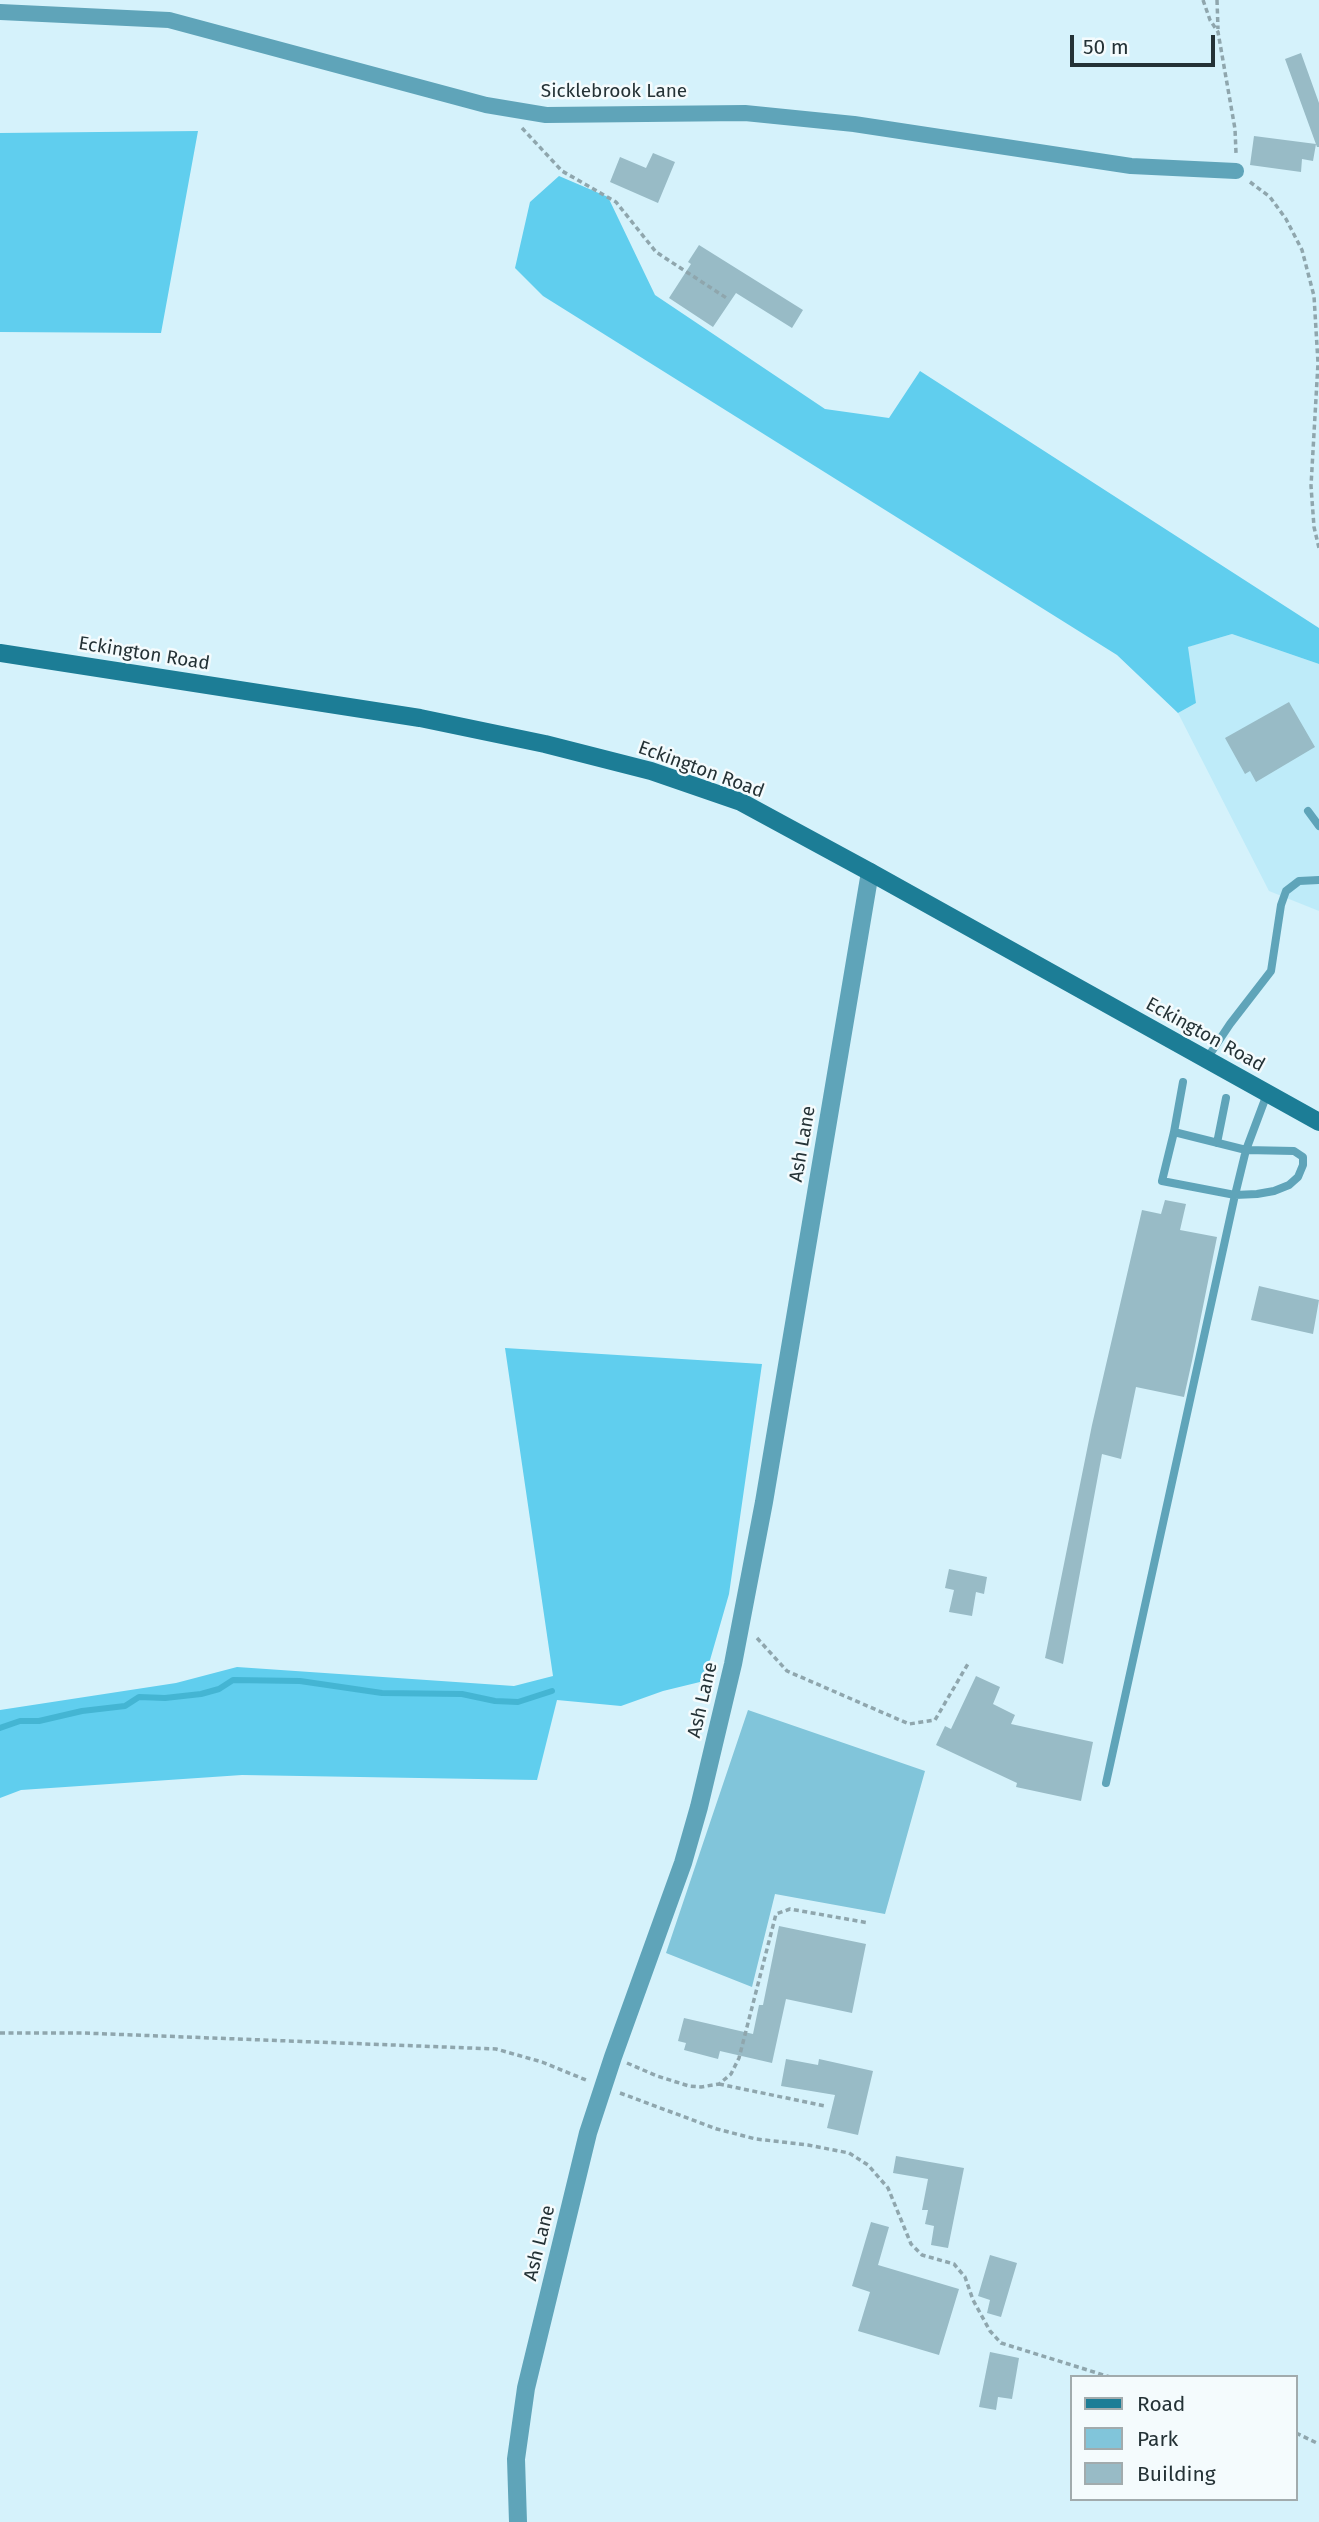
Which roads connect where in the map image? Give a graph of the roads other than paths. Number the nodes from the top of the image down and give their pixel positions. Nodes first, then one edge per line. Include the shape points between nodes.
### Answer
1 (0, 12) edge
2 (1236, 171) road end
3 (0, 653) edge
4 (1308, 811) dead end
5 (1319, 826) edge
6 (870, 872) junction
7 (1319, 880) edge
8 (1206, 1060) junction
9 (1183, 1082) dead end
10 (1267, 1094) junction
11 (1226, 1098) dead end
12 (1319, 1122) edge
13 (1174, 1132) junction
14 (1217, 1143) junction
15 (1246, 1150) junction
16 (1234, 1195) junction
17 (1106, 1783) dead end
18 (518, 2522) edge

1 - 2 street, Sicklebrook Lane via 169,20 503,109 546,116 792,116 1131,166
3 - 6 main road, Eckington Road via 420,718 545,744 651,771 741,802
4 - 5 lane
6 - 8 main road, Eckington Road
6 - 18 street, Ash Lane via 742,1621 683,1863 588,2133 526,2388 516,2459
7 - 8 lane via 1299,881 1286,891 1271,971
8 - 10 main road, Eckington Road
9 - 13 lane
10 - 12 main road, Eckington Road
10 - 15 lane
11 - 14 lane
13 - 14 lane
13 - 16 lane via 1162,1181
14 - 15 lane
15 - 16 lane
15 - 16 lane via 1294,1151 1303,1157 1303,1165 1298,1177 1281,1188
16 - 17 lane

